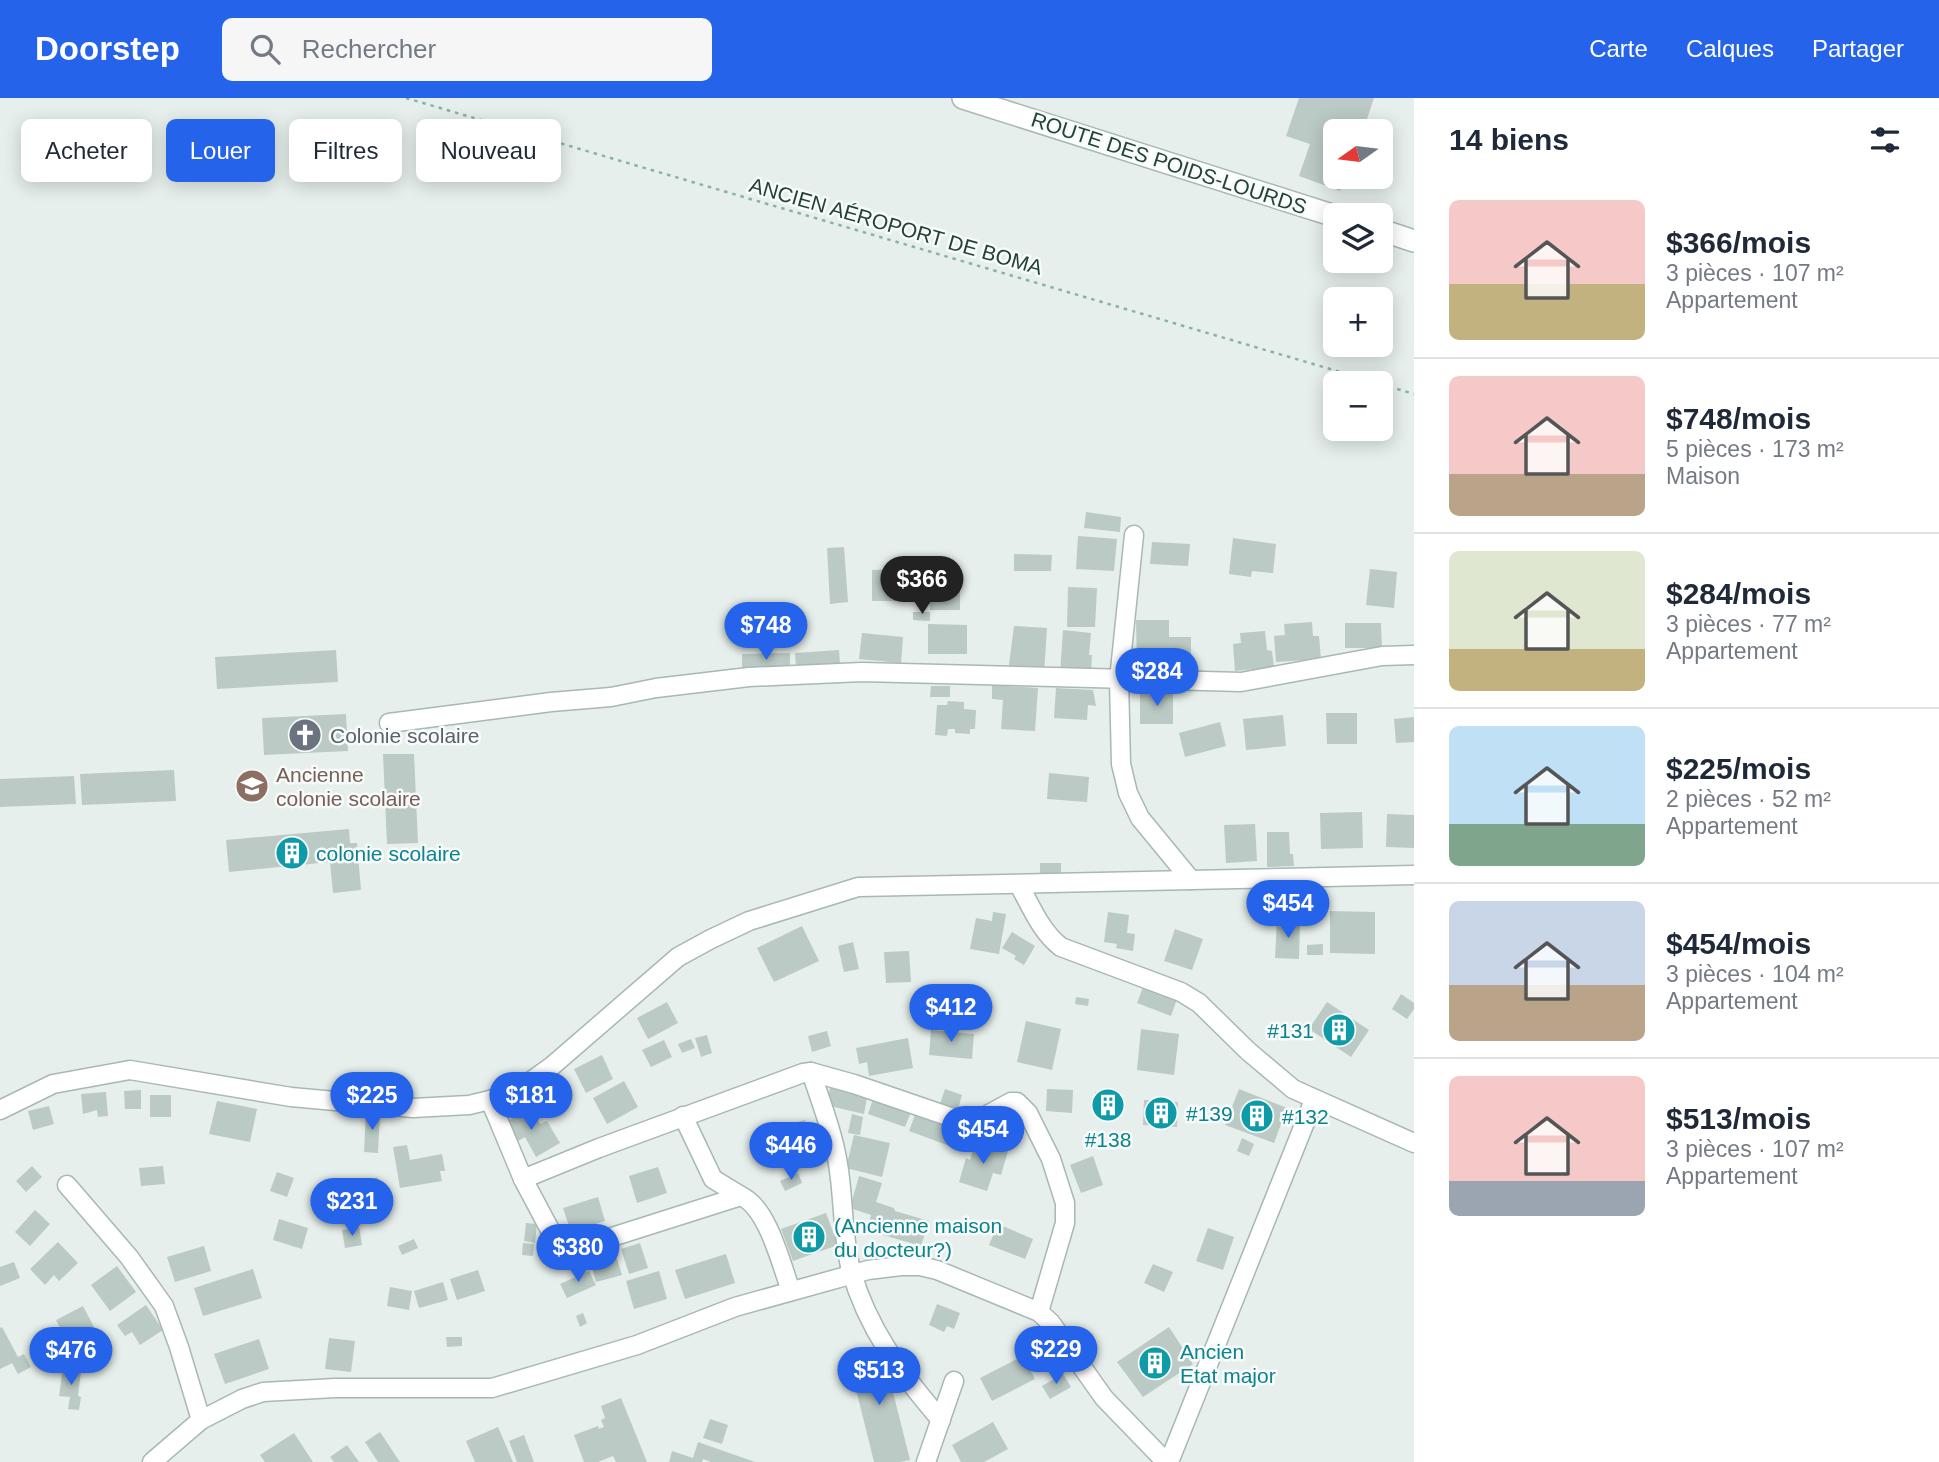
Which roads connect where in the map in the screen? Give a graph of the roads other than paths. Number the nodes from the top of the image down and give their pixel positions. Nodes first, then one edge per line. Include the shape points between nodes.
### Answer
1 (963, 98) edge
2 (1323, 212) edge
3 (1393, 234) edge
4 (1414, 241) edge
5 (1134, 535) dead end
6 (1414, 655) edge
7 (1119, 680) junction
8 (389, 723) dead end
9 (1414, 875) edge
10 (1191, 880) junction
11 (1019, 885) junction
12 (811, 1072) junction
13 (490, 1100) junction
14 (1314, 1100) junction
15 (0, 1110) edge
16 (683, 1116) junction
17 (1414, 1143) edge
18 (523, 1179) junction
19 (67, 1185) dead end
20 (741, 1196) junction
21 (852, 1274) junction
22 (791, 1291) junction
23 (1039, 1312) junction
24 (954, 1381) dead end
25 (201, 1420) junction
26 (941, 1420) junction
27 (152, 1462) edge
28 (926, 1462) edge
29 (1168, 1462) edge

1 - 2 street, ROUTE DES POIDS-LOURDS
3 - 4 street
5 - 7 street
6 - 7 street via 1382,656 1250,681
7 - 8 street via 862,672 749,677
7 - 10 street via 1121,764 1128,793 1140,818
9 - 10 street
10 - 11 street
11 - 13 street via 858,887 750,921 678,957 552,1066 524,1086
11 - 14 street via 1042,926 1061,947 1181,992 1199,1003 1279,1078
12 - 16 street
12 - 21 street via 838,1165
12 - 23 street via 962,1121 980,1119 1012,1102 1021,1105 1051,1159 1065,1203 1065,1223
13 - 15 street via 458,1107 413,1108 290,1097 130,1070 53,1084
13 - 18 street
14 - 17 street
14 - 29 street
16 - 18 street
16 - 20 street via 713,1179
18 - 20 street via 558,1245 571,1250
19 - 25 street via 164,1306
20 - 22 street via 750,1200 766,1224
21 - 22 street
21 - 23 street via 920,1266
21 - 26 street via 893,1362
22 - 25 street via 505,1386 263,1392
23 - 29 street via 1104,1398
24 - 26 street
25 - 27 street
26 - 28 street

